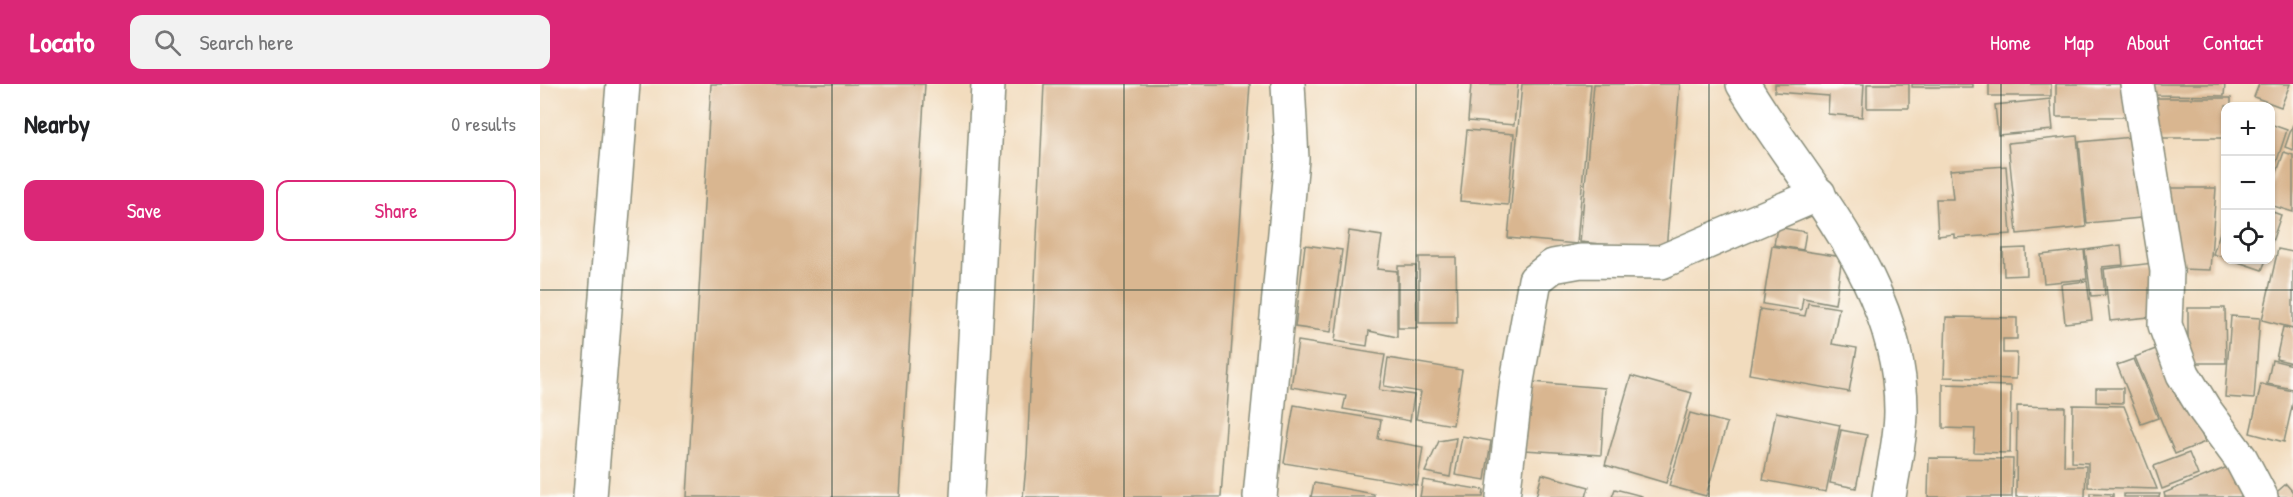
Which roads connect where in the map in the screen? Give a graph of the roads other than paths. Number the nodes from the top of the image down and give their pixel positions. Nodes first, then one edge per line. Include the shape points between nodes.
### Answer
1 (623, 84) edge
2 (988, 84) edge
3 (1288, 84) edge
4 (1743, 84) edge
5 (2137, 84) edge
6 (1819, 194) junction
7 (590, 497) edge
8 (968, 497) edge
9 (1260, 497) edge
10 (1503, 497) edge
11 (1889, 497) edge
12 (2261, 497) edge

1 - 7 street
2 - 8 street
3 - 9 street via 1292,159
4 - 6 street
5 - 12 street via 2167,271 2165,325 2183,374 2241,459
6 - 10 street via 1662,262 1581,261 1553,266 1535,280 1517,381
6 - 11 street via 1871,283 1898,362 1901,413

